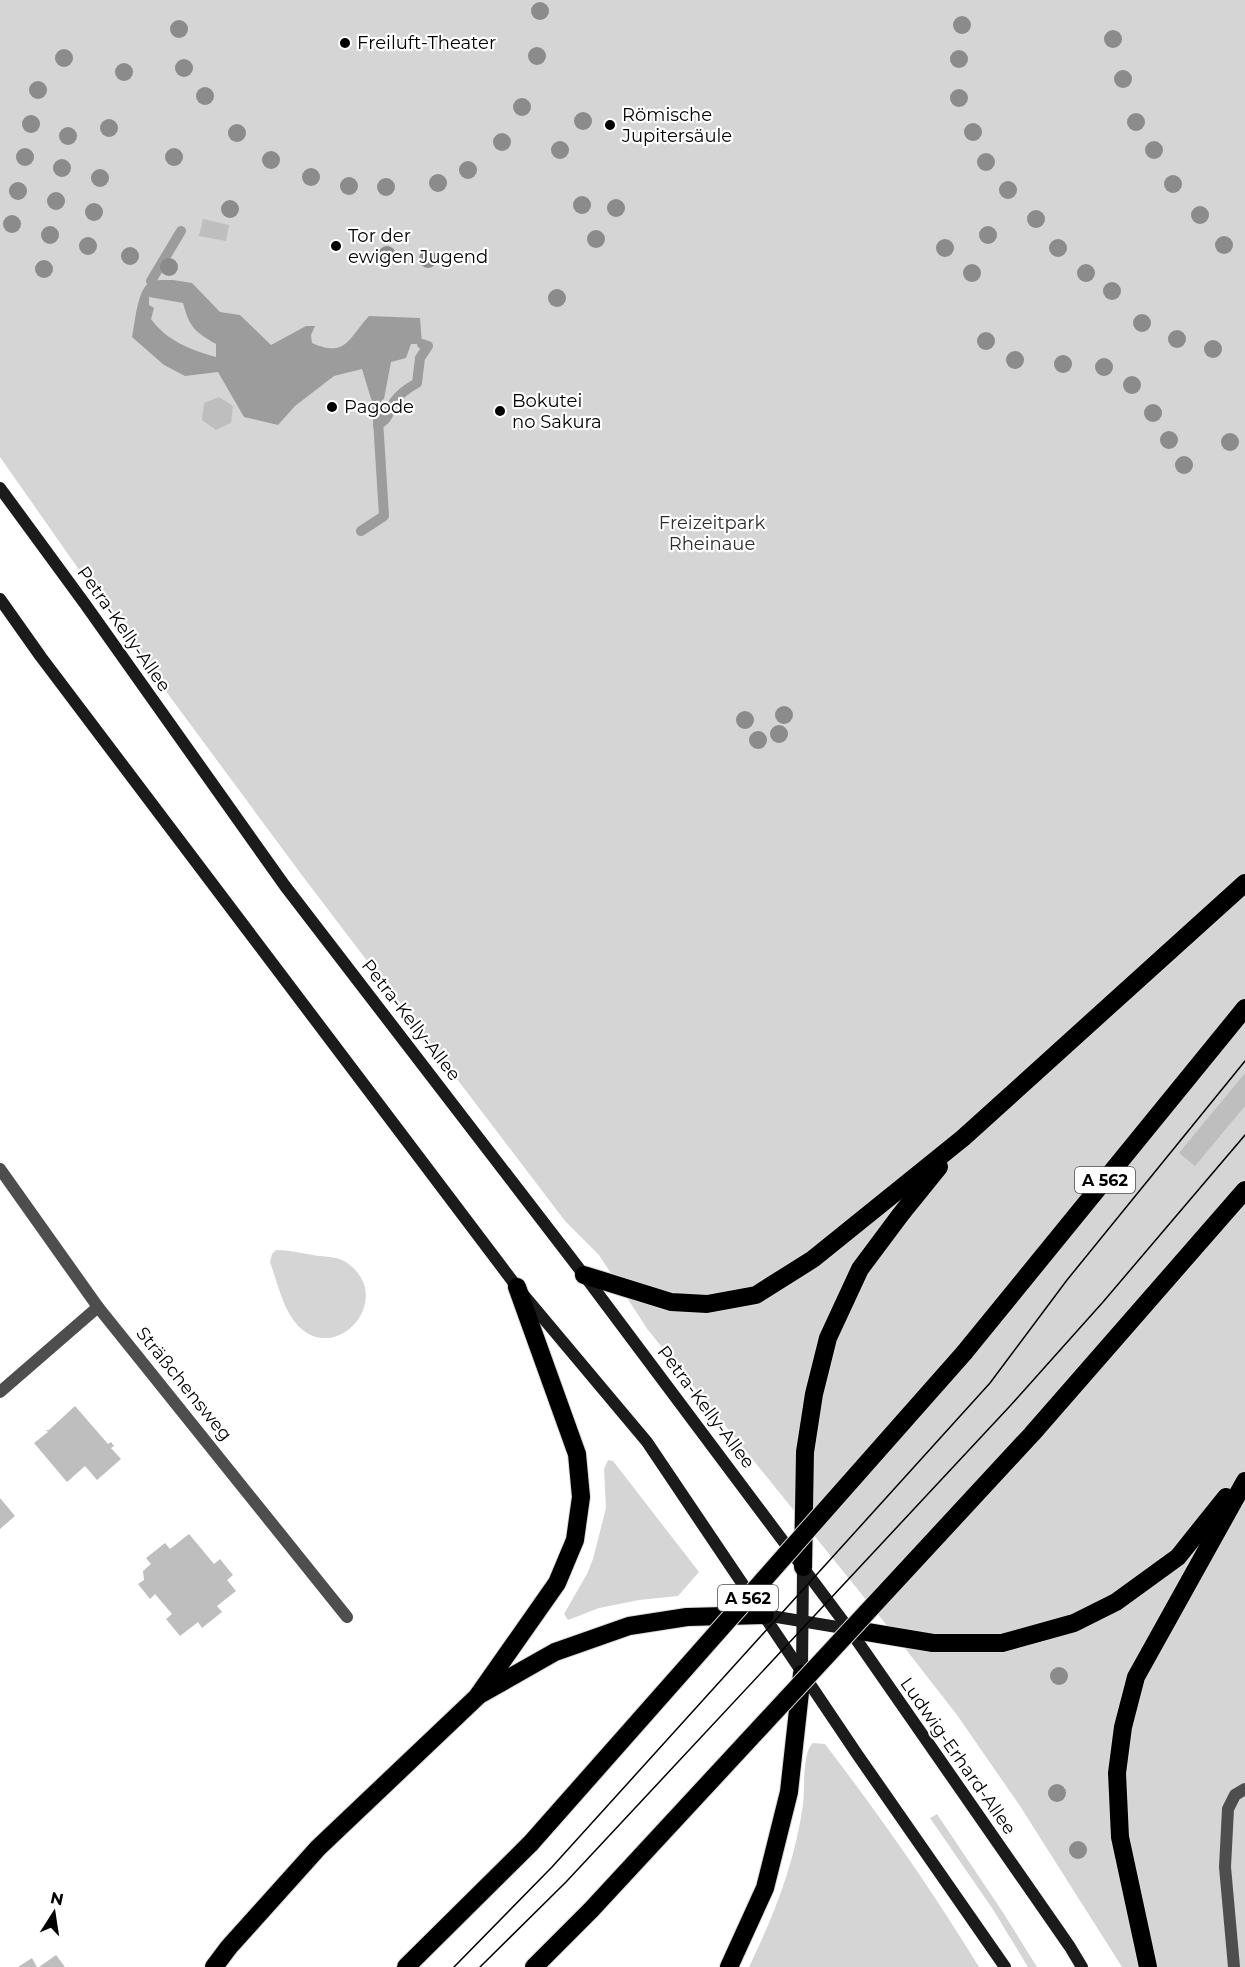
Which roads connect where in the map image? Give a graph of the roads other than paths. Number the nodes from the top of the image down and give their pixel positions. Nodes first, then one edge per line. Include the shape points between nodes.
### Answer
1 (0, 488) edge
2 (0, 599) edge
3 (1245, 883) edge
4 (1245, 1008) edge
5 (963, 1138) junction
6 (0, 1169) edge
7 (1245, 1190) edge
8 (584, 1275) junction
9 (517, 1287) junction
10 (98, 1307) junction
11 (0, 1392) edge
12 (1245, 1473) edge
13 (1245, 1481) edge
14 (803, 1567) junction
15 (765, 1615) junction
16 (348, 1617) dead end
17 (802, 1622) junction
18 (849, 1629) junction
19 (802, 1671) junction
20 (477, 1697) junction
21 (1245, 1789) edge
22 (214, 1967) edge
23 (406, 1967) edge
24 (534, 1967) edge
25 (729, 1967) edge
26 (1005, 1967) edge
27 (1082, 1967) edge
28 (1148, 1967) edge
29 (1234, 1967) edge

1 - 8 main road, Petra-Kelly-Allee via 285,886
2 - 9 main road
3 - 5 highway
4 - 23 highway, A 562, bridge via 964,1353 531,1843
5 - 8 highway via 813,1259 756,1295 707,1304 671,1302
5 - 14 highway via 860,1269 828,1338 805,1452
6 - 10 street, Sträßchensweg
7 - 24 highway, bridge via 1032,1434
8 - 14 main road, Petra-Kelly-Allee
9 - 15 main road via 647,1442
9 - 20 highway via 577,1454 582,1497 575,1540 557,1583
10 - 11 street
10 - 16 street, Sträßchensweg
12 - 18 highway via 1178,1557 1116,1602 1074,1623 1002,1643 933,1643
13 - 28 highway via 1136,1677 1123,1726 1117,1773 1120,1837
14 - 17 main road
14 - 18 main road, Ludwig-Erhard-Allee
15 - 17 main road
15 - 19 main road
15 - 20 highway via 687,1617 630,1626 555,1652
17 - 18 main road
17 - 19 main road
18 - 27 main road, Ludwig-Erhard-Allee
19 - 25 highway via 789,1792 765,1888
19 - 26 main road
20 - 22 highway via 318,1848
21 - 29 street via 1235,1795 1228,1809 1225,1868

